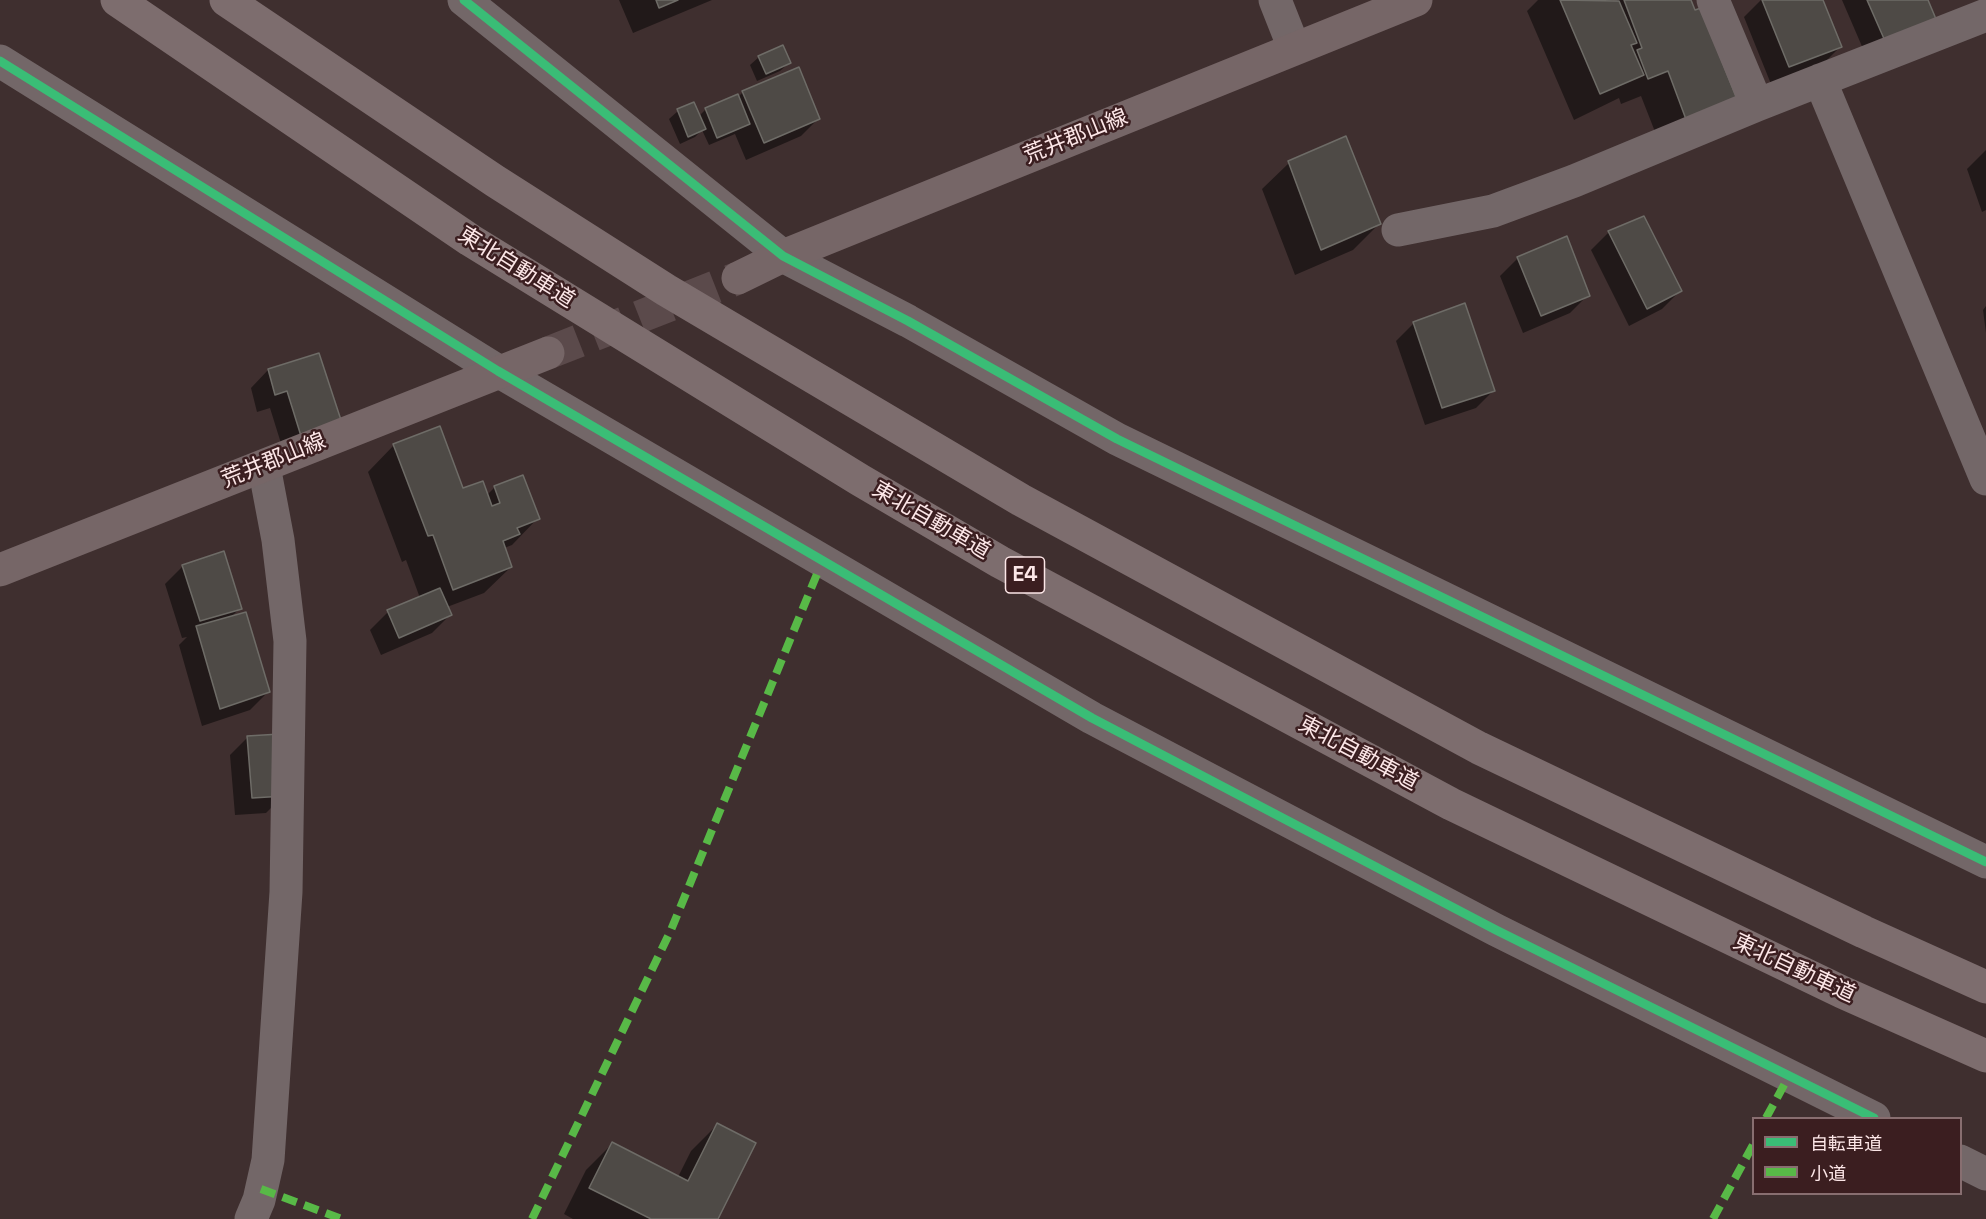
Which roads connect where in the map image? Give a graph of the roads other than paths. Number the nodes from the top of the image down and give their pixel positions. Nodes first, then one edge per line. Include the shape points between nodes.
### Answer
1 (117, 0) edge
2 (226, 0) edge
3 (464, 0) edge
4 (1275, 0) edge
5 (1416, 0) edge
6 (1713, 0) edge
7 (1986, 15) edge
8 (1294, 48) junction
9 (0, 61) edge
10 (1820, 80) junction
11 (1757, 105) junction
12 (1398, 230) dead end
13 (783, 256) junction
14 (738, 278) tunnel mouth
15 (549, 353) tunnel mouth
16 (498, 371) junction
17 (264, 466) junction
18 (1986, 479) edge
19 (0, 570) edge
20 (1986, 862) edge
21 (1986, 987) edge
22 (1986, 1056) edge
23 (1870, 1117) edge
24 (1962, 1162) edge
25 (1986, 1174) edge
26 (251, 1219) edge

1 - 22 highway, 東北自動車道 / E4 via 480,246 1000,562 1450,804 1842,992
2 - 21 highway via 666,291 1021,500 1479,748
3 - 13 street
4 - 8 street
5 - 8 main road, 荒井郡山線
6 - 11 street
7 - 10 street
8 - 13 main road, 荒井郡山線
9 - 16 street
10 - 11 street
10 - 18 street
11 - 12 street via 1493,211
13 - 14 main road, 荒井郡山線
13 - 20 street via 908,321 1117,439
15 - 16 main road, 荒井郡山線
16 - 17 main road, 荒井郡山線
16 - 23 street via 1092,718 1496,930
17 - 19 main road, 荒井郡山線
17 - 26 street via 278,540 290,652 286,892 268,1160
24 - 25 street

